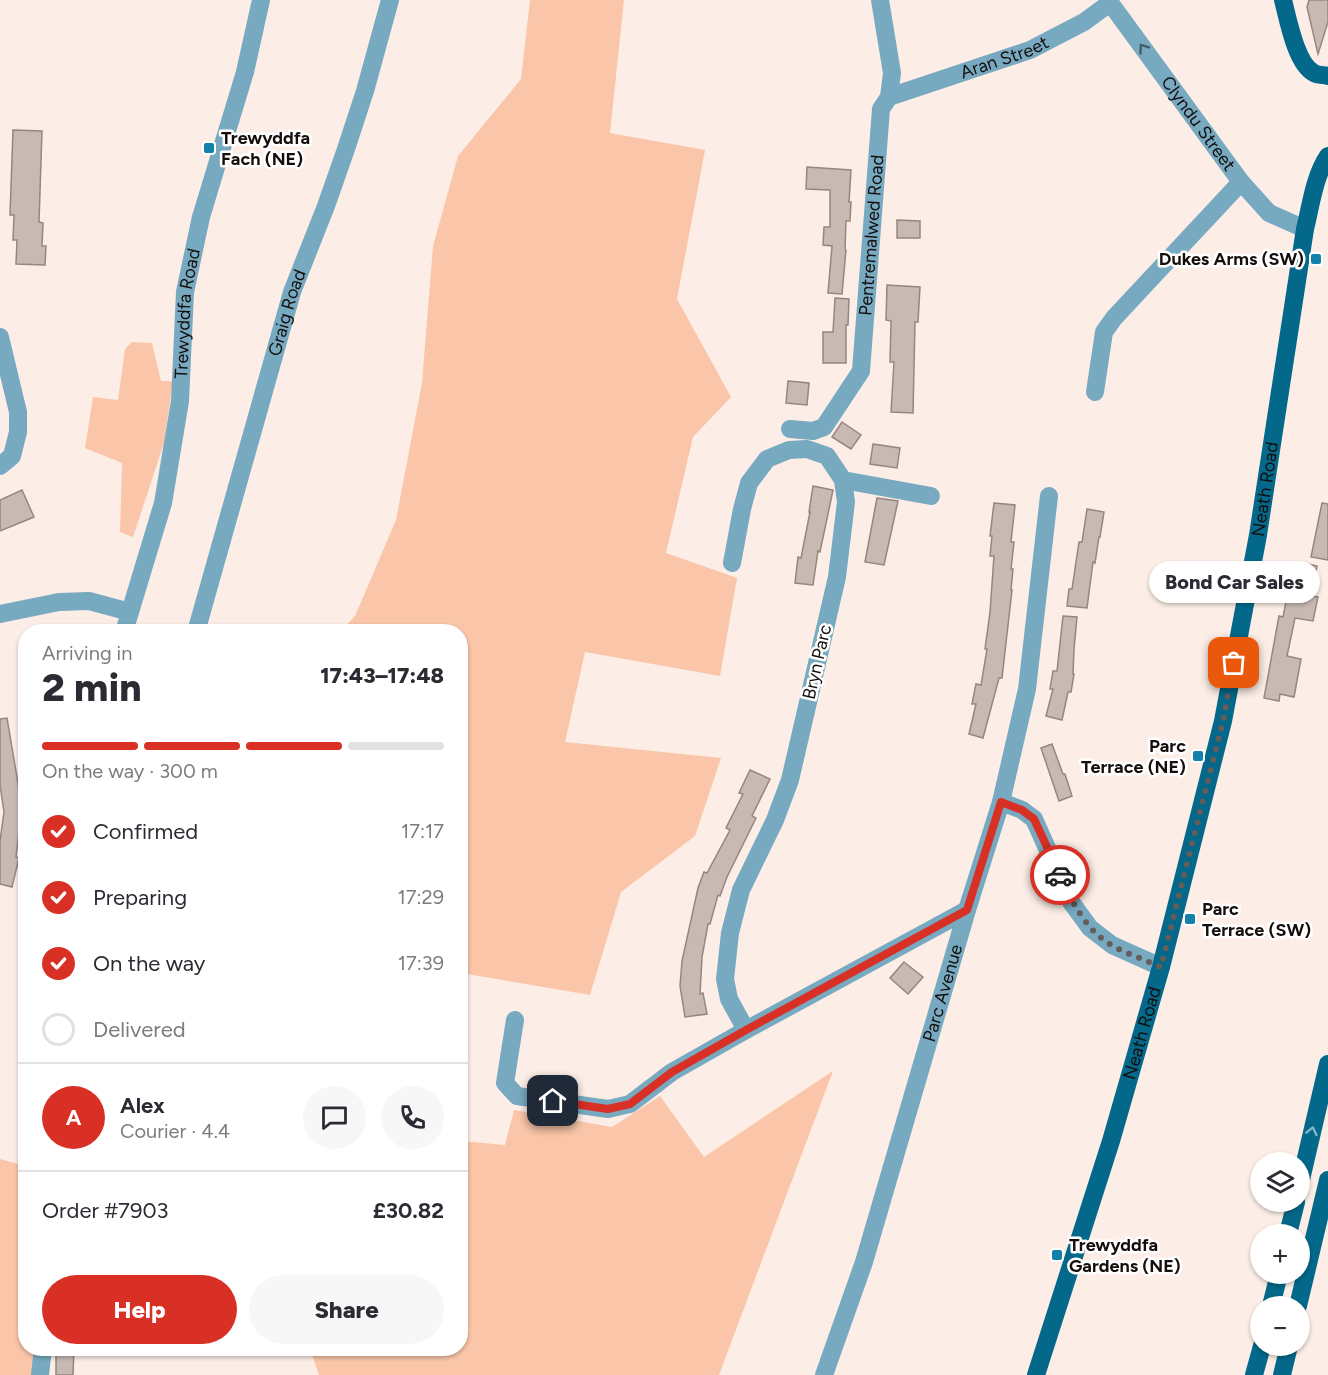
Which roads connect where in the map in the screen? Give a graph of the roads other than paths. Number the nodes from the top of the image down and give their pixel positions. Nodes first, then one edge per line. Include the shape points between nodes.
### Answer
1 (261, 0) edge
2 (390, 0) edge
3 (880, 0) edge
4 (1283, 0) edge
5 (1109, 1) edge
6 (1328, 76) edge
7 (889, 97) junction
8 (1328, 156) edge
9 (1241, 182) junction
10 (1305, 229) junction
11 (0, 337) edge
12 (1095, 392) dead end
13 (790, 429) dead end
14 (0, 466) edge
15 (843, 480) junction
16 (931, 496) dead end
17 (1049, 496) dead end
18 (732, 562) dead end
19 (130, 612) junction
20 (0, 614) edge
21 (126, 624) edge
22 (198, 624) edge
23 (1001, 802) junction
24 (967, 910) junction
25 (1161, 967) junction
26 (515, 1020) dead end
27 (746, 1030) junction
28 (1328, 1064) edge
29 (1307, 1152) edge
30 (1328, 1180) edge
31 (1300, 1296) edge
32 (42, 1356) edge
33 (1259, 1356) edge
34 (1287, 1356) edge
35 (40, 1375) edge
36 (824, 1375) edge
37 (1036, 1375) edge
38 (1254, 1375) edge
39 (1282, 1375) edge

1 - 19 street, Trewyddfa Road via 187,281 180,401 163,503
2 - 22 street, Graig Road via 346,149 292,292
3 - 7 street, Pentremalwed Road via 892,73
4 - 6 main road via 1303,63 1314,73
5 - 7 street, Aran Street via 1084,22 1030,50
9 -> 5 street, Clyndu Street
7 - 13 street, Pentremalwed Road via 881,109 861,371 824,427 813,431
8 - 10 main road, Neath Road via 1315,186
9 - 10 street, Clyndu Street via 1269,213
9 - 12 street via 1104,332
10 - 25 main road, Neath Road via 1258,535 1223,721
11 - 14 street via 18,412 18,432 12,456
15 - 16 street
15 - 18 street via 827,456 807,449 789,450 766,459 749,483
15 - 27 street, Bryn Parc via 846,502 837,577 790,780 741,890 730,933 724,979 729,999
17 - 23 street, Parc Avenue via 1027,689
19 - 20 street via 89,601 59,602
19 - 21 street, Trewyddfa Road
23 - 24 street, Parc Avenue
23 - 25 street via 1034,819 1071,902 1090,928 1112,945
24 - 27 street
24 - 36 street, Parc Avenue via 864,1262
25 - 37 main road, Neath Road via 1111,1141
26 - 27 street via 505,1083 517,1096 608,1109 630,1104 672,1072
29 -> 28 main road
30 - 31 main road
32 - 35 street
33 - 38 main road
34 - 39 main road

